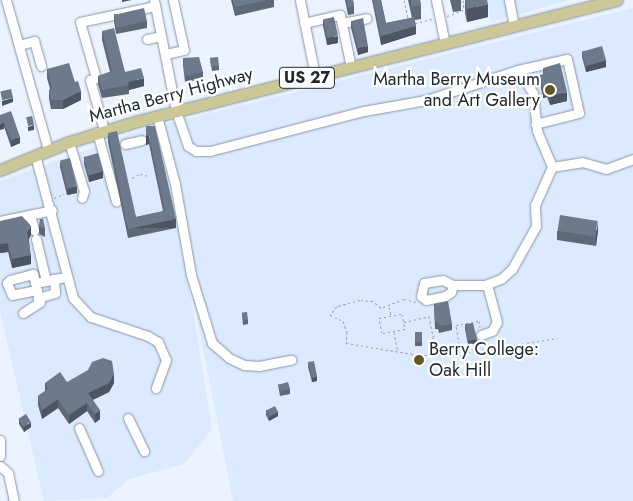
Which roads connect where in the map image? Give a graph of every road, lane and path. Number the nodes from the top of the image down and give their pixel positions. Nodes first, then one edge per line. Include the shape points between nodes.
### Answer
1 (6, 0) edge
2 (173, 0) edge
3 (300, 0) edge
4 (404, 0) edge
5 (436, 0) edge
6 (463, 0) edge
7 (509, 0) edge
8 (617, 0) edge
9 (155, 3) edge
10 (465, 10) edge
11 (367, 18) dead end
12 (304, 23) junction
13 (342, 23) junction
14 (409, 24) edge
15 (514, 26) junction
16 (161, 36) junction
17 (147, 39) dead end
18 (445, 44) junction
19 (19, 45) junction
20 (37, 54) junction
21 (165, 54) junction
22 (22, 58) junction
23 (41, 66) dead end
24 (351, 67) junction
25 (518, 70) junction
26 (315, 76) junction
27 (176, 111) junction
28 (157, 116) junction
29 (52, 121) dead end
30 (42, 124) junction
31 (535, 124) junction
32 (100, 131) junction
33 (142, 140) dead end
34 (69, 142) junction
35 (124, 144) dead end
36 (48, 149) junction
37 (35, 155) junction
38 (633, 159) edge
39 (552, 168) junction
40 (0, 170) edge
41 (149, 176) dead end
42 (132, 178) dead end
43 (64, 194) dead end
44 (82, 198) dead end
45 (49, 201) junction
46 (116, 201) dead end
47 (52, 210) junction
48 (30, 215) junction
49 (0, 221) edge
50 (67, 277) junction
51 (51, 280) junction
52 (453, 285) junction
53 (487, 285) junction
54 (37, 290) junction
55 (424, 298) junction
56 (389, 307) junction
57 (23, 313) dead end
58 (391, 316) junction
59 (404, 322) junction
60 (394, 331) junction
61 (481, 334) joint
62 (558, 338) dead end
63 (449, 346) junction
64 (398, 352) junction
65 (450, 355) junction
66 (292, 360) dead end
67 (156, 388) dead end
68 (128, 418) dead end
69 (79, 428) dead end
70 (0, 440) edge
71 (144, 451) dead end
72 (0, 456) edge
73 (0, 466) edge
74 (98, 471) dead end
75 (14, 501) edge

1 - 19 street
2 - 21 street via 184,50
3 - 12 street
4 - 14 path
5 - 18 street
6 - 10 path
7 - 15 street
8 - 15 main road, Martha Berry Highway / US 27
9 - 16 street
9 - 32 street via 80,22 96,78 90,80
11 - 13 street
12 - 13 street via 340,15
12 - 26 street
13 - 24 street
15 - 18 main road, Martha Berry Highway / US 27
16 - 17 street
16 - 21 street
18 - 24 main road, Martha Berry Highway / US 27
19 - 20 street via 34,41
19 - 22 street
20 - 22 street
20 - 23 street
21 - 27 street
22 - 30 street
24 - 26 main road, Martha Berry Highway / US 27
25 - 27 street via 426,100 364,110 210,151 196,151 188,146
25 - 31 street via 533,93
25 - 31 street via 567,59 579,112
26 - 27 main road, Martha Berry Highway / US 27
27 - 28 main road, Martha Berry Highway / US 27
28 - 32 main road, Martha Berry Highway / US 27
28 - 66 street via 175,184 191,275 212,343 229,358 244,365 259,366
29 - 30 street
30 - 36 street
31 - 39 street
32 - 34 main road, Martha Berry Highway / US 27
32 - 46 street
33 - 35 street
34 - 36 main road, Martha Berry Highway / US 27
34 - 44 street via 84,191
36 - 37 main road, Martha Berry Highway / US 27
37 - 40 main road, Martha Berry Highway / US 27
37 - 45 street
38 - 39 street via 606,169 582,162
39 - 53 street via 535,205 537,221 531,236 512,269
41 - 42 path via 140,174
43 - 45 path
45 - 47 street
47 - 48 street
47 - 50 street
48 - 49 street
48 - 51 street
50 - 51 street
50 - 67 street via 73,298 85,314 158,342 166,364
51 - 54 street
51 - 54 street via 55,294
52 - 53 street
52 - 55 street via 452,292 445,296
52 - 55 street via 443,280 424,283 420,290
53 - 61 street via 497,322 492,331
54 - 57 street via 40,302
55 - 56 path via 416,302 404,299
56 - 58 path
56 - 64 path via 381,308 373,301 360,300 337,306 330,315 343,321 346,342
58 - 59 path via 402,314
58 - 60 path via 379,318 382,333
59 - 60 path via 405,329
59 - 63 path via 430,316 435,348
60 - 64 path
61 - 63 path via 479,321 456,325 459,344
62 - 65 path
63 - 65 path
64 - 65 path
68 - 71 street
69 - 74 street
70 - 72 street
73 - 75 street via 8,473

